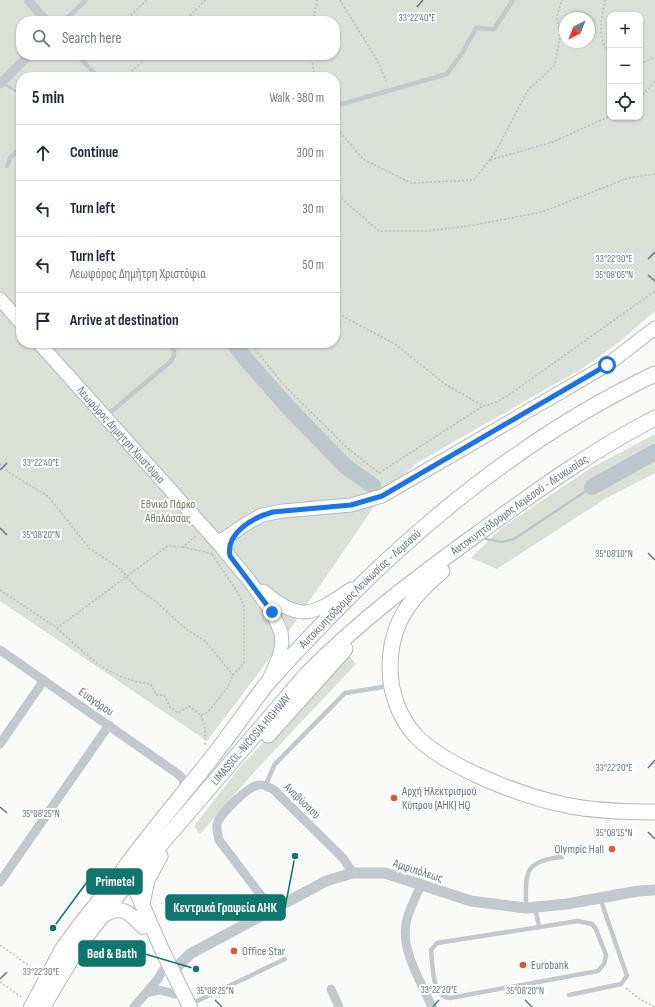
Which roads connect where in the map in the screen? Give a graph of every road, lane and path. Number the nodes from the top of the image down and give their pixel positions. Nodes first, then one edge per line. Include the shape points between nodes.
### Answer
1 (28, 0) edge
2 (86, 0) edge
3 (147, 0) edge
4 (206, 0) edge
5 (317, 0) edge
6 (340, 0) edge
7 (513, 0) edge
8 (562, 0) edge
9 (605, 0) edge
10 (42, 16) edge
11 (69, 16) edge
12 (130, 16) edge
13 (189, 16) edge
14 (314, 16) edge
15 (607, 51) edge
16 (655, 57) edge
17 (24, 60) edge
18 (82, 60) edge
19 (144, 60) edge
20 (312, 60) edge
21 (643, 63) edge
22 (93, 72) edge
23 (131, 72) edge
24 (314, 72) edge
25 (655, 81) edge
26 (0, 84) edge
27 (391, 91) junction
28 (643, 95) edge
29 (340, 105) edge
30 (607, 117) edge
31 (340, 132) edge
32 (16, 152) edge
33 (490, 160) junction
34 (6, 166) dead end
35 (655, 174) edge
36 (340, 196) edge
37 (655, 291) edge
38 (0, 299) edge
39 (340, 314) edge
40 (16, 317) edge
41 (655, 328) edge
42 (43, 348) edge
43 (172, 348) edge
44 (254, 348) edge
45 (655, 374) edge
46 (483, 406) junction
47 (105, 417) junction
48 (655, 418) edge
49 (0, 464) edge
50 (543, 486) junction
51 (243, 526) junction
52 (205, 528) junction
53 (183, 547) junction
54 (219, 551) junction
55 (128, 576) junction
56 (370, 576) junction
57 (249, 580) junction
58 (0, 590) edge
59 (389, 600) junction
60 (57, 628) junction
61 (0, 650) edge
62 (233, 675) junction
63 (44, 680) junction
64 (267, 685) junction
65 (391, 686) junction
66 (201, 715) junction
67 (108, 725) junction
68 (0, 744) edge
69 (206, 751) dead end
70 (265, 786) junction
71 (185, 790) junction
72 (655, 812) edge
73 (562, 857) dead end
74 (353, 873) junction
75 (123, 880) junction
76 (0, 882) edge
77 (421, 885) junction
78 (655, 890) edge
79 (600, 898) junction
80 (142, 904) junction
81 (531, 908) junction
82 (272, 910) junction
83 (102, 917) junction
84 (539, 926) junction
85 (143, 927) junction
86 (0, 946) edge
87 (162, 950) junction
88 (190, 954) junction
89 (285, 959) dead end
90 (38, 972) dead end
91 (169, 972) junction
92 (0, 982) edge
93 (621, 984) junction
94 (331, 989) dead end
95 (146, 993) junction
96 (175, 994) junction
97 (569, 995) dead end
98 (27, 1002) edge
99 (187, 1006) edge
100 (43, 1007) edge
101 (134, 1007) edge
102 (339, 1007) edge
103 (432, 1007) edge
104 (655, 1007) edge

1 - 10 street
2 - 11 lane
3 - 12 path
4 - 13 path
5 - 14 path
6 - 27 path via 377,60
7 - 27 lane via 494,29 476,28 447,74
8 - 33 path via 556,16 560,36 555,66 528,90
9 - 15 path via 600,26
16 - 21 path
17 - 26 street
18 - 22 lane
19 - 23 path
20 - 24 path
25 - 28 path
27 - 29 lane
30 - 33 path via 553,142
31 - 33 path via 363,159 411,183 474,180
32 - 34 lane
35 - 36 path via 628,178 542,212 474,226 426,231 379,231
37 - 46 path via 513,392 497,402
38 - 40 main road
39 - 46 path via 395,344 445,384
41 - 51 main road via 607,365 382,496 351,505 273,512
42 - 47 main road, Λεωφόρος Δημήτρη Χριστόφια
43 - 47 lane via 174,356 170,362
44 - 46 path via 282,383 346,447 379,473
45 - 56 highway, Αυτοκινητόδρομος Λευκωσίας - Λεμεσού via 599,403 476,484
47 - 52 main road, Λεωφόρος Δημήτρη Χριστόφια
48 - 50 highway, Αυτοκινητόδρομος Λεμεσού - Λευκωσίας
49 - 55 path via 11,474 48,496 89,548
50 - 59 highway, Αυτοκινητόδρομος Λεμεσού - Λευκωσίας
50 - 65 highway via 430,581 406,607 391,646
51 - 54 main road
51 - 54 main road via 230,547
52 - 53 path
52 - 54 main road, Λεωφόρος Δημήτρη Χριστόφια
53 - 54 path
53 - 55 path via 168,546
54 - 57 main road, Λεωφόρος Δημήτρη Χριστόφια
54 - 62 path via 244,606 244,663
55 - 60 path
55 - 62 path via 139,590 186,629 205,641
56 - 57 main road, Λεωφόρος Δημήτρη Χριστόφια via 323,607 305,612 294,612 285,608
56 - 64 highway, Αυτοκινητόδρομος Λευκωσίας - Λεμεσού
57 - 64 main road, Λεωφόρος Δημήτρη Χριστόφια via 272,612 281,632 279,657
58 - 60 path
59 - 75 highway, LIMASSOL-NICOSIA HIGHWAY via 306,674
59 - 80 highway via 182,829 152,869
60 - 66 path via 98,665 134,682 151,684 156,695 164,695 170,707 178,713 189,706
61 - 63 street, Ευαγόρου
62 - 66 path via 228,687 208,712
63 - 67 street, Ευαγόρου
63 - 68 street
64 - 71 highway, Αυτοκινητόδρομος Λευκωσίας - Λεμεσού
65 - 70 lane via 345,693 275,764
65 - 72 highway via 398,708 415,734 438,753 481,776 565,805 622,812
66 - 69 path via 205,728
67 - 71 street, Ευαγόρου via 178,774 183,779
67 - 76 street
70 - 74 street, Αναβύσσου via 274,790 343,858
70 - 82 street, Αναβύσσου via 249,788 228,808 218,821 217,828 219,840
71 - 75 highway, Αυτοκινητόδρομος Λευκωσίας - Λεμεσού
73 - 81 lane via 537,862 526,876
74 - 77 street, Αμφιπόλεως via 385,873
74 - 82 street, Αμφιπόλεως via 326,881
75 - 80 main road
75 - 83 main road
75 - 85 main road
75 - 98 main road via 62,950
77 - 81 street, Αμφιπόλεως via 471,901
77 - 103 street via 407,918 405,939 407,951
78 - 79 street, Αμφιπόλεως
79 - 81 street, Αμφιπόλεως
79 - 93 lane via 627,976
80 - 87 main road
81 - 84 lane
82 - 88 street, Αμφιπόλεως
83 - 85 main road via 115,909 124,911
83 - 100 main road via 80,945
84 - 84 lane via 437,943 431,950 437,990 450,998 598,971 602,968 606,955 592,924 578,920
85 - 91 main road
86 - 90 path
87 - 88 street, Αμφιπόλεως via 171,956
87 - 91 main road
88 - 91 street, Αμφιπόλεως
89 - 99 lane
91 - 95 street
91 - 96 main road
91 - 99 main road
92 - 98 path
93 - 97 lane
93 - 104 path via 641,1000
94 - 102 street
95 - 96 street via 159,990
95 - 101 street
96 - 99 main road

